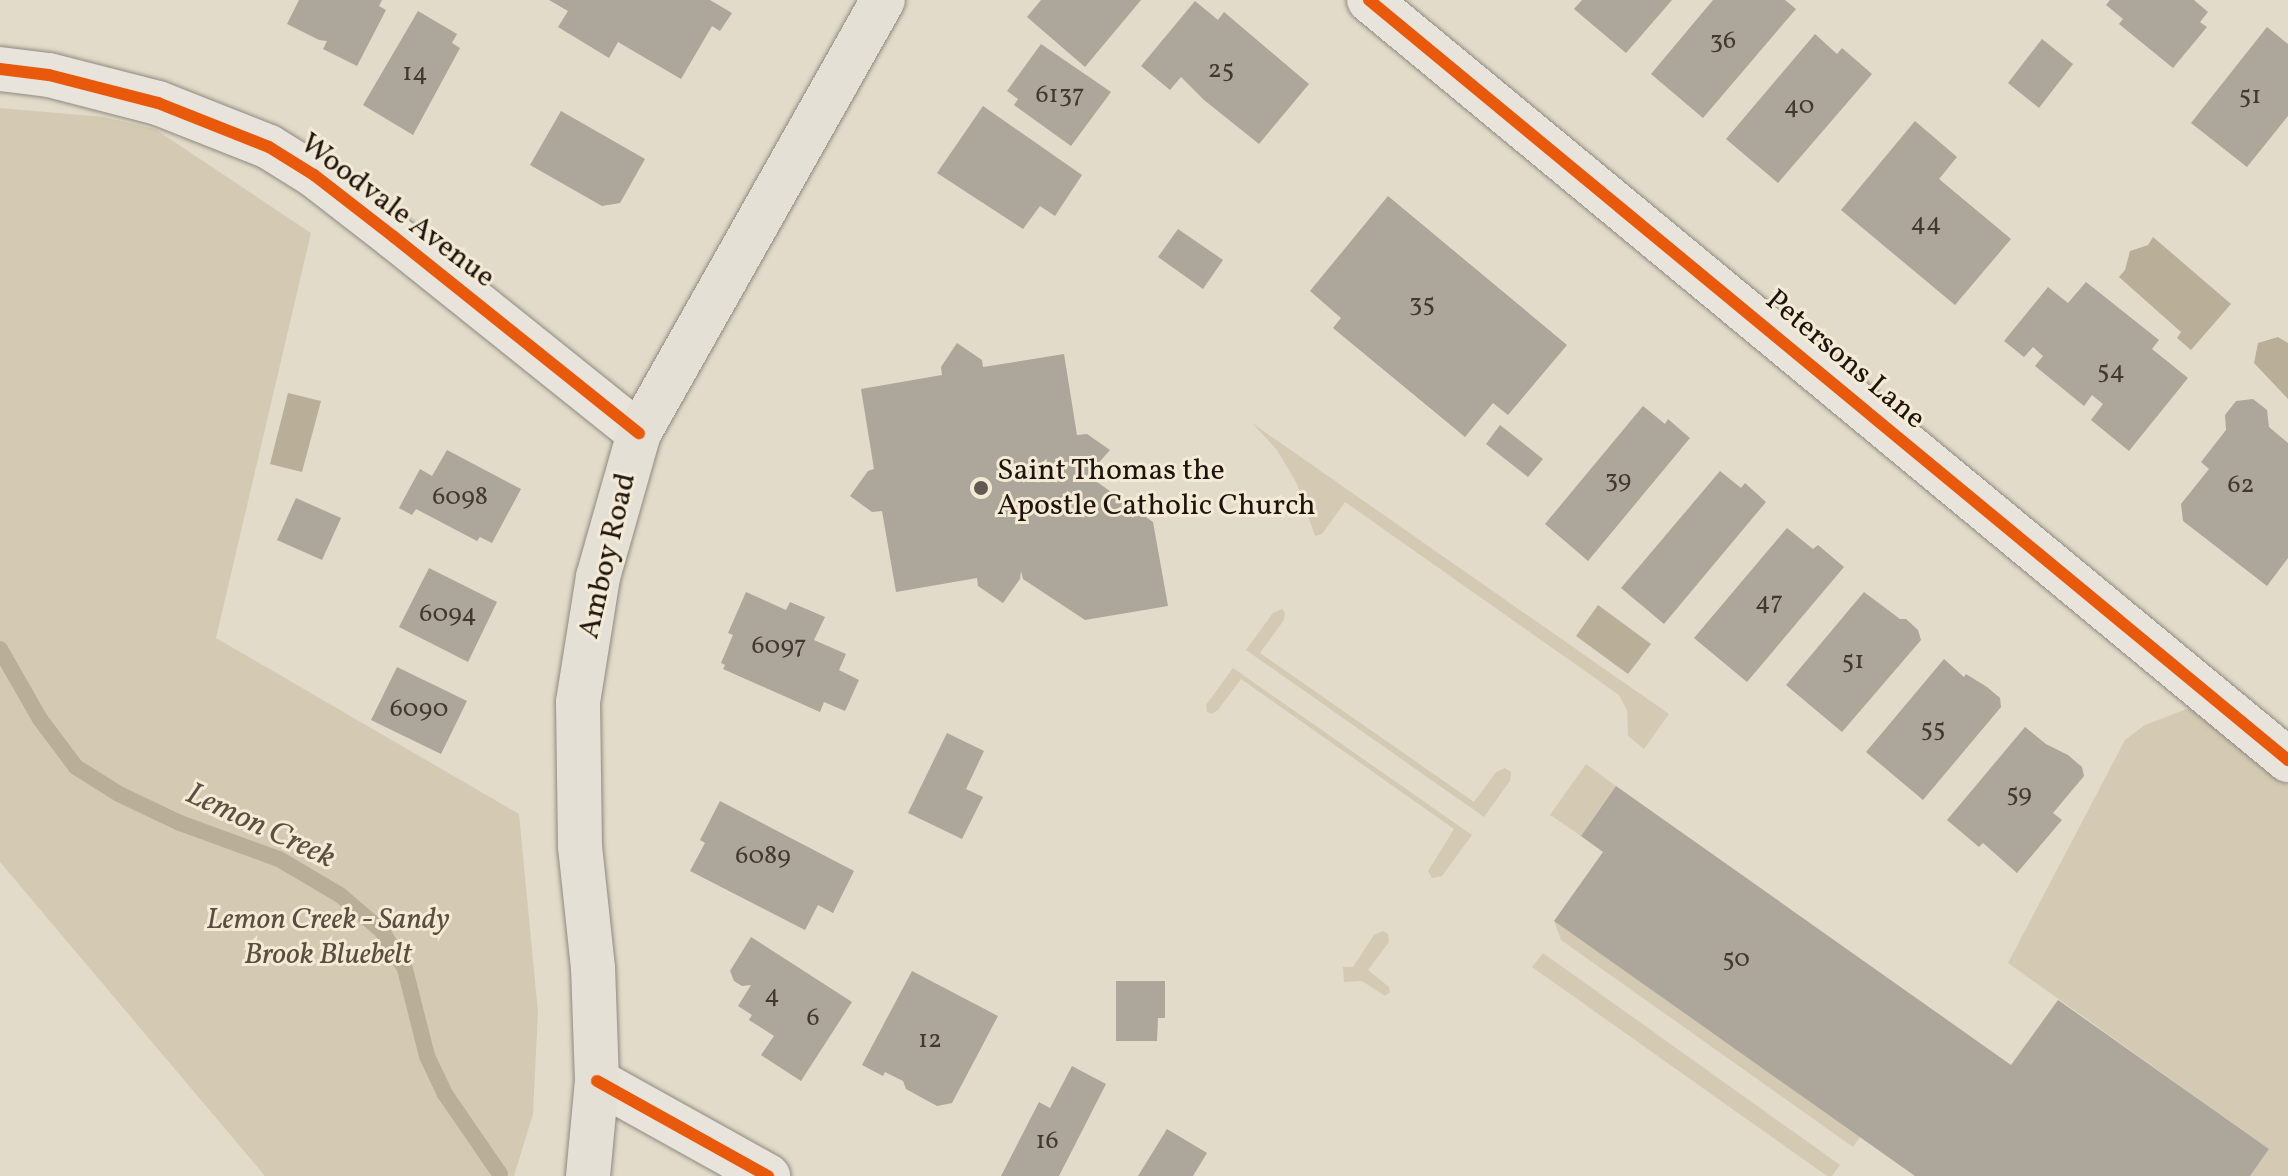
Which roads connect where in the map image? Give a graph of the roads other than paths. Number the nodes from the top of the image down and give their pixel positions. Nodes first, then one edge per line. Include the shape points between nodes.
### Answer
1 (883, 0) edge
2 (1369, 0) edge
3 (0, 69) edge
4 (639, 433) junction
5 (2288, 760) edge
6 (597, 1081) junction
7 (588, 1176) edge
8 (768, 1176) edge

1 - 4 main road, Amboy Road
2 - 5 street, Petersons Lane
3 - 4 street, Woodvale Avenue via 49,75 158,103 269,147 371,219
4 - 6 main road, Amboy Road via 598,577 578,702 580,846 593,968
6 - 7 main road, Amboy Road
6 - 8 street

